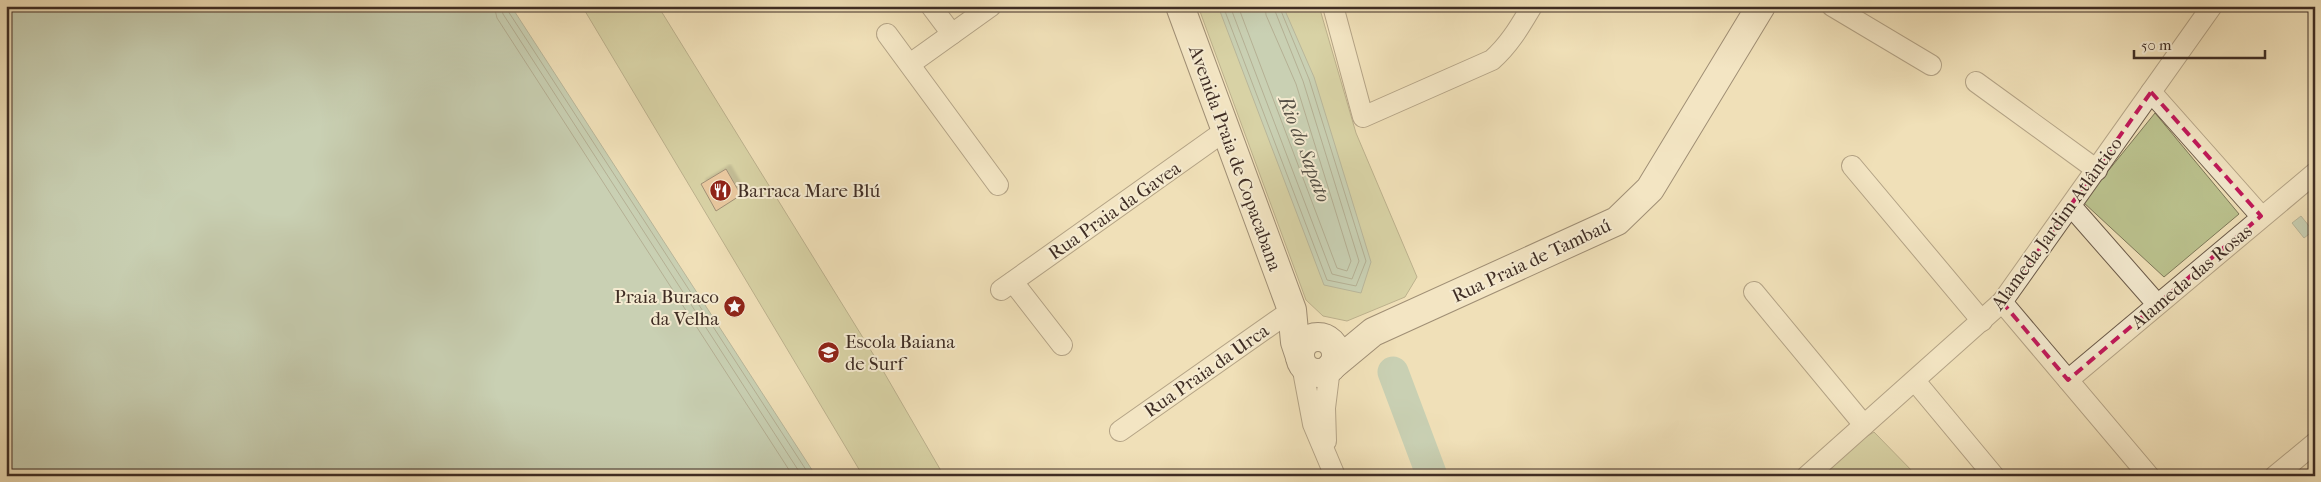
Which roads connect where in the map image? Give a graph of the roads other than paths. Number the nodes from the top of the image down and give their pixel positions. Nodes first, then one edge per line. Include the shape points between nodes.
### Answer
1 (931, 6) edge
2 (991, 6) edge
3 (1180, 6) edge
4 (1333, 6) edge
5 (1532, 6) edge
6 (1761, 6) edge
7 (1832, 6) edge
8 (2204, 9) edge
9 (887, 34) dead end
10 (952, 34) junction
11 (910, 64) junction
12 (1931, 64) dead end
13 (1976, 82) dead end
14 (2151, 92) junction
15 (1226, 130) junction
16 (1852, 166) dead end
17 (2097, 170) junction
18 (2315, 173) edge
19 (998, 185) dead end
20 (2071, 206) junction
21 (2262, 216) junction
22 (1754, 292) dead end
23 (2002, 302) junction
24 (2157, 304) junction
25 (1292, 310) junction
26 (1982, 321) junction
27 (1373, 332) junction
28 (1325, 338) junction
29 (1062, 345) dead end
30 (1300, 359) junction
31 (1331, 367) junction
32 (2068, 380) junction
33 (1915, 381) junction
34 (1864, 425) junction
35 (1120, 431) dead end
36 (2315, 443) edge
37 (1332, 467) edge
38 (1807, 476) edge
39 (1994, 476) edge
40 (2149, 476) edge
41 (2275, 476) edge

1 - 10 street
2 - 10 street
3 - 15 street, Avenida Praia de Copacabana
4 - 5 street via 1364,117 1492,60 1505,49
6 - 27 street, Rua Praia de Tambaú via 1650,189 1617,221
7 - 12 street
8 - 14 street, Alameda Jardim Atlântico
9 - 11 street
10 - 11 street
11 - 19 street
13 - 17 street
14 - 17 street, Alameda Jardim Atlântico
14 - 21 street
15 - 25 street, Avenida Praia de Copacabana
15 - 29 street, Rua Praia da Gavea via 1007,286
16 - 26 street
17 - 20 street, Alameda Jardim Atlântico
18 - 21 street, Alameda das Rosas
20 - 23 street, Alameda Jardim Atlântico
20 - 24 street
21 - 24 street, Alameda das Rosas
22 - 34 street
23 - 26 street, Alameda Jardim Atlântico
23 - 32 street
24 - 32 street, Alameda das Rosas
25 - 28 street, Avenida Praia de Copacabana
25 - 30 street, Avenida Praia de Copacabana
25 - 35 street, Rua Praia da Urca
26 - 33 street, Alameda Jardim Atlântico
27 - 28 street, Rua Praia de Tambaú
27 - 31 street, Rua Praia de Tambaú
28 - 30 street via 1318,336 1306,340
28 - 31 street via 1335,348 1336,358
30 - 31 street via 1303,366 1313,373 1325,372
30 - 37 street, Avenida Praia de Copacabana via 1313,424
31 - 37 street, Avenida Praia de Copacabana via 1325,426
32 - 40 street
33 - 34 street, Alameda Jardim Atlântico
33 - 39 street
34 - 38 street, Alameda Jardim Atlântico
36 - 41 street

